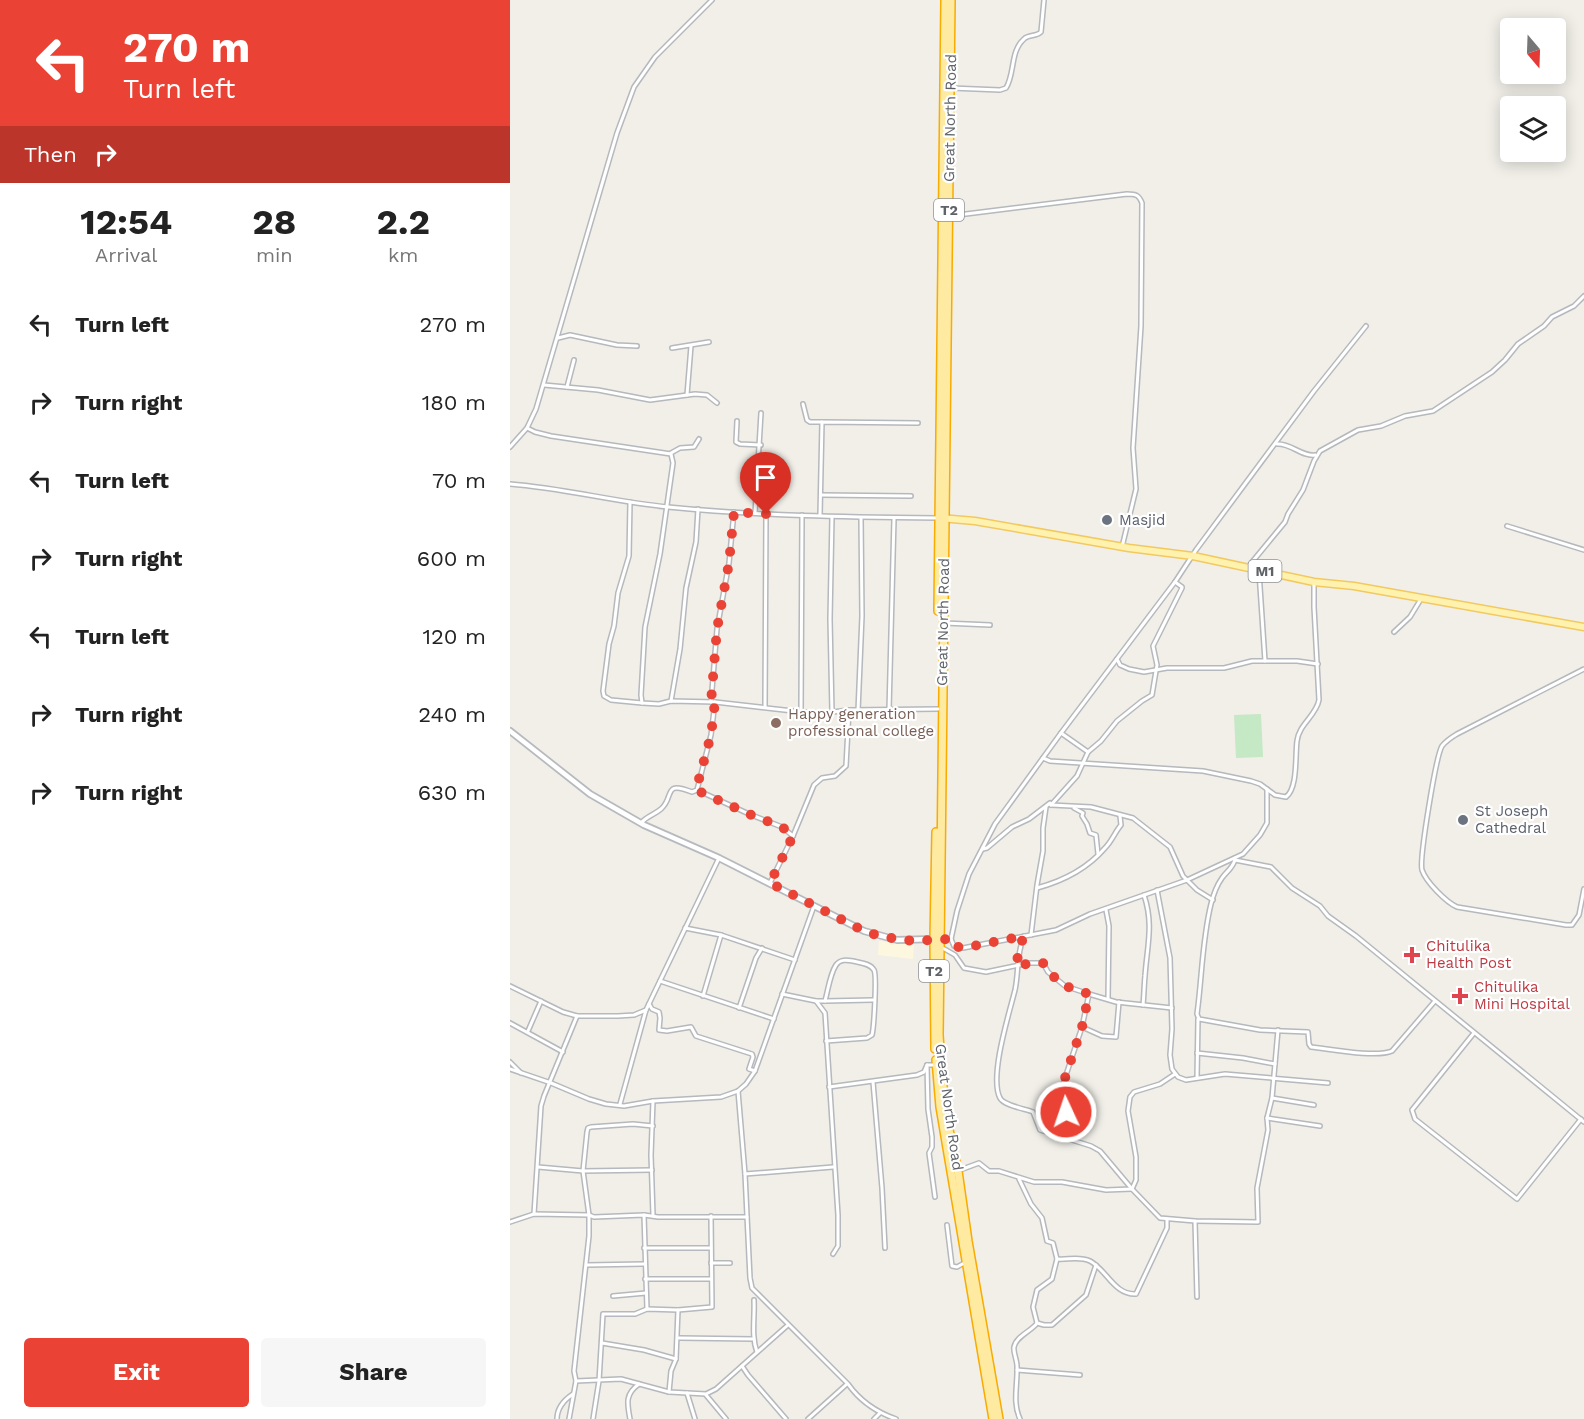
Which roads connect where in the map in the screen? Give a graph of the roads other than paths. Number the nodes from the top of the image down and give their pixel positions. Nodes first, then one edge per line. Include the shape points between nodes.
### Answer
1 (712, 0) edge
2 (945, 0) edge
3 (951, 0) edge
4 (1044, 0) edge
5 (950, 88) junction
6 (946, 161) junction
7 (945, 216) junction
8 (1584, 296) edge
9 (1366, 326) dead end
10 (558, 338) junction
11 (709, 342) dead end
12 (637, 346) dead end
13 (691, 346) junction
14 (672, 348) dead end
15 (574, 360) dead end
16 (544, 385) junction
17 (567, 387) junction
18 (687, 395) junction
19 (717, 403) dead end
20 (803, 404) dead end
21 (761, 413) dead end
22 (737, 421) dead end
23 (822, 422) junction
24 (918, 423) dead end
25 (527, 428) junction
26 (699, 439) dead end
27 (1276, 444) junction
28 (761, 445) junction
29 (510, 447) edge
30 (671, 454) junction
31 (1317, 455) junction
32 (510, 484) edge
33 (821, 495) junction
34 (911, 496) dead end
35 (630, 502) junction
36 (666, 507) junction
37 (698, 508) junction
38 (734, 512) junction
39 (755, 513) junction
40 (766, 514) junction
41 (802, 515) junction
42 (820, 515) junction
43 (832, 517) junction
44 (861, 518) junction
45 (942, 518) junction
46 (894, 519) junction
47 (1507, 526) dead end
48 (1122, 547) junction
49 (1584, 550) edge
50 (1193, 556) junction
51 (1247, 569) junction
52 (1259, 570) junction
53 (1175, 582) junction
54 (1314, 582) junction
55 (1422, 598) junction
56 (943, 622) junction
57 (990, 625) dead end
58 (1584, 627) edge
59 (1394, 632) dead end
60 (1117, 659) junction
61 (1265, 661) junction
62 (1318, 664) junction
63 (1156, 669) junction
64 (1584, 669) edge
65 (671, 701) junction
66 (713, 702) junction
67 (642, 703) junction
68 (765, 707) junction
69 (938, 709) junction
70 (849, 710) junction
71 (889, 710) junction
72 (858, 711) junction
73 (801, 712) junction
74 (832, 712) junction
75 (510, 731) edge
76 (1061, 733) junction
77 (1088, 752) junction
78 (1042, 758) junction
79 (1082, 763) junction
80 (1267, 788) junction
81 (697, 790) junction
82 (1052, 805) junction
83 (1070, 806) junction
84 (1046, 807) junction
85 (1120, 816) junction
86 (640, 823) junction
87 (793, 836) junction
88 (982, 849) junction
89 (1098, 855) junction
90 (719, 858) junction
91 (1235, 859) junction
92 (1187, 880) junction
93 (770, 883) junction
94 (1037, 888) junction
95 (1584, 889) edge
96 (1157, 890) junction
97 (1144, 895) junction
98 (1213, 900) junction
99 (814, 906) junction
100 (1106, 910) junction
101 (685, 928) junction
102 (721, 935) junction
103 (1024, 936) junction
104 (1031, 936) junction
105 (951, 939) junction
106 (939, 942) junction
107 (762, 948) junction
108 (795, 960) junction
109 (1017, 967) junction
110 (660, 981) junction
111 (510, 986) edge
112 (782, 994) junction
113 (1089, 994) junction
114 (704, 996) junction
115 (1107, 999) junction
116 (873, 1000) junction
117 (541, 1001) junction
118 (816, 1001) junction
119 (825, 1001) junction
120 (1435, 1001) junction
121 (1119, 1002) junction
122 (649, 1004) junction
123 (1143, 1005) junction
124 (739, 1008) junction
125 (1172, 1008) junction
126 (646, 1010) junction
127 (578, 1016) junction
128 (1199, 1017) junction
129 (774, 1019) junction
130 (510, 1023) edge
131 (1082, 1027) junction
132 (1278, 1030) junction
133 (528, 1032) junction
134 (1474, 1033) junction
135 (826, 1041) junction
136 (563, 1052) junction
137 (1197, 1053) junction
138 (510, 1062) edge
139 (936, 1064) junction
140 (1275, 1064) junction
141 (927, 1065) junction
142 (510, 1068) edge
143 (755, 1071) junction
144 (522, 1074) junction
145 (1175, 1074) junction
146 (1197, 1078) junction
147 (1274, 1078) junction
148 (873, 1082) junction
149 (551, 1083) junction
150 (1328, 1083) dead end
151 (829, 1086) junction
152 (738, 1091) junction
153 (1272, 1098) junction
154 (653, 1101) junction
155 (620, 1104) junction
156 (1314, 1105) dead end
157 (1268, 1118) junction
158 (1582, 1120) edge
159 (653, 1126) junction
160 (1320, 1126) dead end
161 (1062, 1137) junction
162 (538, 1167) junction
163 (834, 1167) junction
164 (652, 1170) junction
165 (583, 1171) junction
166 (958, 1171) junction
167 (745, 1174) junction
168 (1019, 1178) junction
169 (1132, 1189) junction
170 (935, 1197) dead end
171 (534, 1214) junction
172 (589, 1215) junction
173 (645, 1215) junction
174 (653, 1215) junction
175 (711, 1216) junction
176 (747, 1217) junction
177 (1167, 1220) junction
178 (1195, 1221) junction
179 (510, 1223) edge
180 (947, 1225) dead end
181 (644, 1248) junction
182 (711, 1248) junction
183 (885, 1248) dead end
184 (833, 1254) dead end
185 (1057, 1259) junction
186 (967, 1262) junction
187 (711, 1263) junction
188 (730, 1263) dead end
189 (644, 1264) junction
190 (587, 1265) junction
191 (1096, 1265) junction
192 (645, 1279) junction
193 (711, 1279) junction
194 (646, 1293) junction
195 (613, 1296) dead end
196 (1197, 1297) dead end
197 (754, 1300) dead end
198 (647, 1309) junction
199 (678, 1310) junction
200 (1037, 1323) junction
201 (788, 1325) junction
202 (679, 1338) junction
203 (753, 1339) junction
204 (602, 1343) junction
205 (758, 1352) junction
206 (676, 1359) junction
207 (742, 1366) junction
208 (1017, 1370) junction
209 (1080, 1375) dead end
210 (576, 1381) junction
211 (599, 1381) junction
212 (639, 1384) junction
213 (848, 1384) junction
214 (669, 1392) junction
215 (687, 1393) junction
216 (573, 1394) junction
217 (706, 1394) junction
218 (880, 1413) junction
219 (557, 1419) edge
220 (569, 1419) edge
221 (593, 1419) edge
222 (630, 1419) edge
223 (695, 1419) edge
224 (726, 1419) edge
225 (786, 1419) edge
226 (808, 1419) edge
227 (874, 1419) edge
228 (896, 1419) edge
229 (993, 1419) edge
230 (999, 1419) edge
231 (1020, 1419) edge

1 - 10 street via 655,57 634,87
2 - 6 highway, Great North Road / T2
3 - 5 highway, Great North Road / T2
4 - 5 street via 1041,32 1019,45 1006,88
5 - 6 highway, Great North Road / T2
6 - 7 highway, Great North Road / T2
7 - 45 highway, Great North Road / T2
7 - 48 street via 1127,194 1139,197 1141,326 1133,448 1136,489
8 - 31 street via 1518,344 1492,372 1433,411 1358,430
9 - 27 street
10 - 12 street via 570,335
10 - 16 street
11 - 13 street
13 - 14 street
13 - 18 street
15 - 17 street
16 - 17 street
16 - 25 street
17 - 18 street via 650,400
18 - 19 street via 707,395
20 - 23 street via 807,420
21 - 28 street
22 - 28 street via 736,442
23 - 24 street
23 - 33 street
25 - 29 street
25 - 30 street via 551,436
26 - 30 street via 694,447 680,448
27 - 31 street
27 - 50 street
28 - 39 street
30 - 36 street
31 - 51 street via 1285,522
32 - 35 street
33 - 34 street
33 - 42 street
35 - 36 street
35 - 67 street via 629,556 618,593 603,691 611,700
36 - 37 street
36 - 67 street via 645,627
37 - 38 street
37 - 65 street
38 - 39 street
38 - 66 street via 717,629
39 - 40 street
40 - 41 street
40 - 68 street
41 - 42 street
41 - 73 street
42 - 43 street
43 - 44 street
43 - 74 street
44 - 46 street
44 - 72 street
45 - 46 street
45 - 48 main road, M1
45 - 56 highway, Great North Road / T2
45 - 69 highway, Great North Road / T2
46 - 71 street
47 - 49 street
48 - 50 main road, M1
50 - 51 main road, M1
50 - 53 street
51 - 52 main road, M1
52 - 54 main road, M1
52 - 61 street
53 - 60 street
53 - 63 street via 1182,587 1154,646
54 - 55 main road, M1
54 - 62 street
55 - 58 main road, M1
55 - 59 street
56 - 57 street
56 - 106 highway, Great North Road / T2
60 - 63 street via 1120,665 1137,672
60 - 76 street
61 - 62 street
61 - 63 street via 1224,668
62 - 80 street via 1318,707 1299,732 1292,790 1281,797
63 - 77 street via 1152,695 1117,721
64 - 95 street via 1457,734 1443,745 1421,861 1424,874 1442,897 1457,907 1572,925 1579,915
65 - 66 street
65 - 67 street
66 - 68 street
66 - 81 street via 711,735
68 - 73 street
69 - 71 street
69 - 106 highway, Great North Road / T2
70 - 72 street
70 - 74 street
70 - 87 street via 846,766 835,776 817,781
71 - 72 street
73 - 74 street
75 - 86 main road via 590,794
76 - 77 street
76 - 78 street
77 - 79 street
78 - 79 street
78 - 88 street
79 - 80 street via 1203,771
79 - 82 street via 1075,778
80 - 91 street via 1265,829
81 - 86 street via 674,788 662,808
81 - 87 street via 782,827
82 - 83 street
82 - 84 street
83 - 85 street via 1091,807
83 - 89 street via 1080,810 1090,834 1096,835
84 - 88 street
84 - 94 street
85 - 89 street via 1121,825
85 - 92 street via 1140,822 1170,848 1180,874
86 - 90 main road
87 - 93 street
88 - 105 street via 969,874
89 - 94 street via 1061,881
90 - 93 main road
90 - 101 street
91 - 92 street
91 - 98 street
91 - 120 street via 1271,867
92 - 96 street
92 - 98 street
93 - 99 main road
94 - 104 street
96 - 97 street
96 - 125 street via 1170,958
97 - 100 street
97 - 123 street via 1150,939
98 - 128 street via 1202,956
99 - 106 main road via 883,937
99 - 108 street
100 - 104 street
100 - 115 street
101 - 102 street
101 - 110 street
102 - 107 street
102 - 114 street
103 - 104 street
103 - 105 street via 963,948 954,946
103 - 109 street
105 - 106 street
106 - 109 street via 964,968 986,972
106 - 139 highway, Great North Road / T2
106 - 166 highway, Great North Road / T2 via 940,1065
107 - 108 street
107 - 124 street
108 - 112 street
109 - 113 street via 1043,963 1065,986
109 - 161 street via 1005,1024 998,1092 1005,1104 1033,1112 1040,1130
110 - 114 street
110 - 122 street
111 - 117 street
112 - 118 street
112 - 129 street
113 - 115 street
113 - 131 street
114 - 124 street
115 - 121 street
116 - 119 street
116 - 119 street via 876,977 872,968 846,960 835,967
116 - 135 street via 870,1036
117 - 127 street
117 - 133 street
118 - 119 street
118 - 135 street via 825,1013
120 - 132 street via 1389,1052 1311,1047 1308,1032
120 - 134 street
121 - 123 street
121 - 131 street via 1116,1037
122 - 126 street
122 - 143 street via 659,1012 658,1030 691,1027 696,1036 752,1054 749,1069
123 - 125 street
124 - 129 street
125 - 145 street via 1170,1055
126 - 127 street via 634,1015
126 - 155 street
127 - 136 street
128 - 132 street via 1222,1025
128 - 137 street
129 - 143 street
130 - 133 street
131 - 161 street via 1064,1081 1066,1112
132 - 140 street
133 - 136 street
134 - 158 street
134 - 158 street via 1412,1110 1415,1119 1517,1199
135 - 151 street
136 - 149 street
137 - 140 street
137 - 146 street
138 - 144 street
139 - 141 street
139 - 186 highway, Great North Road / T2
140 - 147 street
141 - 148 street via 917,1075
141 - 170 street via 932,1137 929,1153
142 - 144 street
143 - 152 street
144 - 149 street
145 - 146 street via 1182,1080
145 - 169 street via 1130,1097 1128,1111 1136,1157
146 - 147 street via 1225,1074
147 - 150 street
147 - 153 street
148 - 151 street
148 - 183 street
149 - 155 street via 606,1104
149 - 162 street via 541,1106
151 - 163 street
152 - 154 street via 721,1097
152 - 167 street
153 - 156 street
153 - 157 street
154 - 155 street
154 - 159 street
157 - 160 street
157 - 178 street via 1257,1188 1258,1222
159 - 164 street
159 - 165 street via 590,1127
161 - 169 street via 1100,1151
162 - 165 street
162 - 171 street
163 - 167 street
163 - 184 street via 838,1244
164 - 165 street
164 - 174 street
165 - 172 street
166 - 168 street via 979,1163 989,1171
166 - 230 highway, Great North Road / T2
167 - 176 street
168 - 169 street via 1106,1190
168 - 185 street via 1042,1218 1047,1241 1052,1241
169 - 177 street via 1155,1215
171 - 172 street
171 - 179 street
172 - 173 street
172 - 190 street
173 - 174 street
173 - 181 street
174 - 175 street
175 - 176 street
175 - 182 street
176 - 201 street via 752,1288
177 - 178 street
177 - 191 street via 1167,1228 1136,1293 1118,1288
178 - 196 street
180 - 186 street via 952,1266
181 - 182 street
181 - 189 street
182 - 187 street
185 - 191 street via 1071,1257
185 - 200 street via 1052,1279 1037,1290 1033,1307
186 - 229 highway, Great North Road / T2
187 - 188 street
187 - 193 street
189 - 190 street
189 - 192 street
190 - 210 street
191 - 200 street via 1082,1299 1053,1324
192 - 193 street
192 - 194 street
193 - 199 street via 711,1308
194 - 195 street
194 - 198 street
197 - 203 street
198 - 199 street
198 - 204 street via 634,1314 603,1314
199 - 202 street
200 - 208 street via 1014,1345
201 - 205 street
201 - 213 street
202 - 203 street
202 - 206 street
203 - 205 street
204 - 206 street
204 - 211 street
205 - 207 street
206 - 214 street
207 - 217 street
207 - 225 street
208 - 209 street
208 - 231 street
210 - 211 street
210 - 216 street
211 - 212 street via 621,1379
211 - 221 street
212 - 214 street
212 - 222 street via 627,1396
213 - 218 street via 857,1397
213 - 226 street
214 - 215 street
215 - 217 street
215 - 223 street
216 - 219 street via 561,1406
216 - 220 street
217 - 224 street
218 - 227 street
218 - 228 street

